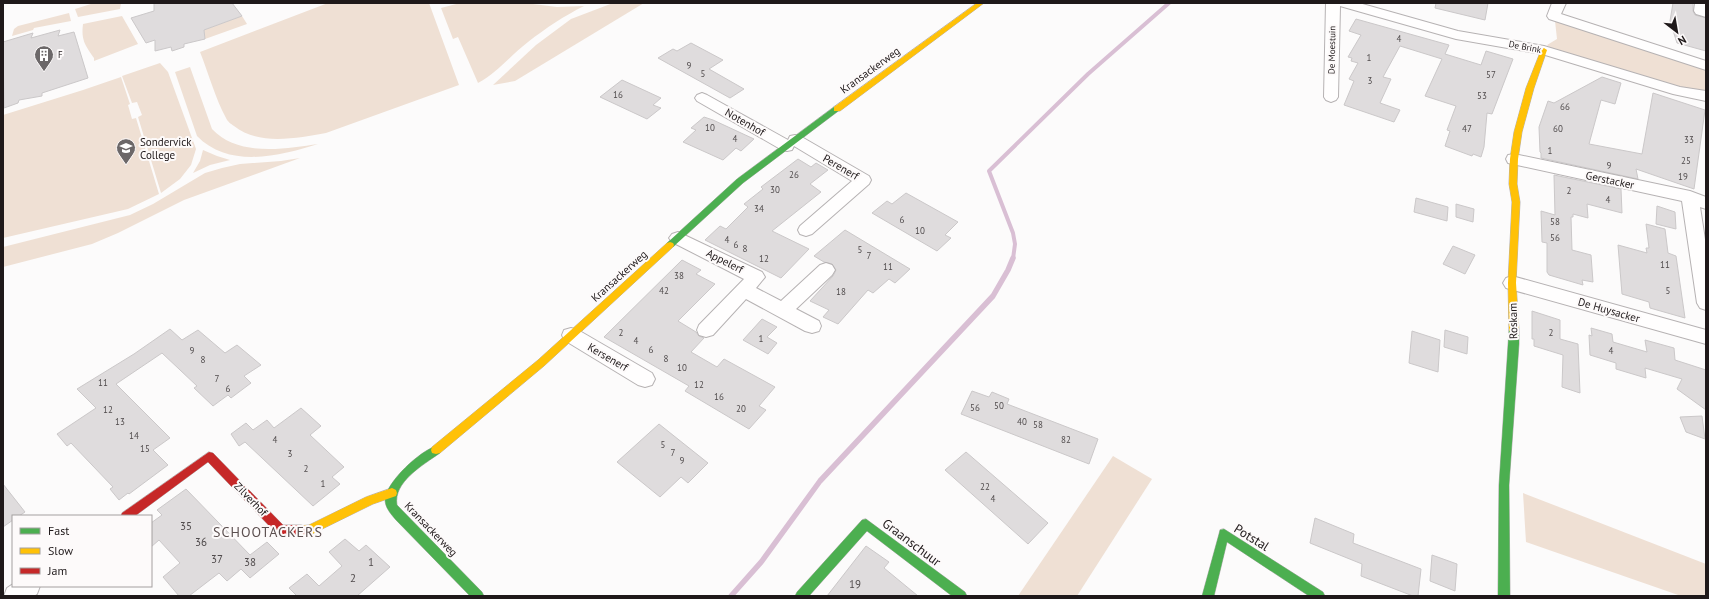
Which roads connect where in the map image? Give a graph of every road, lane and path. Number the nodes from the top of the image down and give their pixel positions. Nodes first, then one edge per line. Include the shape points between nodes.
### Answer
1 (981, 3) edge
2 (1334, 3) edge
3 (1344, 3) edge
4 (1702, 3) edge
5 (1557, 9) edge
6 (1706, 12) edge
7 (1544, 50) junction
8 (1706, 66) edge
9 (1706, 96) edge
10 (1331, 97) dead end
11 (702, 98) dead end
12 (791, 143) junction
13 (1514, 159) junction
14 (1690, 197) junction
15 (1706, 203) edge
16 (806, 230) dead end
17 (678, 238) junction
18 (826, 270) dead end
19 (1512, 282) junction
20 (744, 290) junction
21 (1706, 303) edge
22 (783, 310) junction
23 (812, 326) dead end
24 (706, 330) dead end
25 (571, 336) junction
26 (1706, 337) edge
27 (645, 379) dead end
28 (392, 493) junction
29 (127, 515) edge
30 (28, 587) edge
31 (15, 596) edge
32 (478, 596) edge
33 (800, 596) edge
34 (961, 596) edge
35 (1208, 596) edge
36 (1319, 596) edge
37 (1504, 596) edge

1 - 12 street, Kransackerweg
2 - 10 street, De Moestuin
3 - 7 street, De Brink via 1456,35
4 - 6 street via 1701,11
5 - 8 street
7 - 9 street, De Brink via 1678,91
7 - 13 street, Roskam via 1530,88 1518,132
11 - 12 street, Notenhof
12 - 16 street, Perenerf via 863,180
12 - 17 street, Kransackerweg via 740,181
13 - 14 street, Gerstacker
13 - 19 street, Roskam via 1513,184 1516,202
14 - 15 street, Gerstacker
14 - 21 street
17 - 20 street, Appelerf via 756,277
17 - 25 street, Kransackerweg
18 - 22 street
19 - 26 street, De Huysacker
19 - 37 street, Roskam via 1514,344 1504,485
20 - 22 street, Appelerf
20 - 24 street, Appelerf
22 - 23 street, Appelerf
25 - 27 street, Kersenerf
25 - 28 street, Kransackerweg via 396,483
28 - 29 street, Zilverhof via 370,500 310,530 282,530 209,456
28 - 32 street, Kransackerweg via 392,506 400,517
30 - 31 street
33 - 34 street, Graanschuur via 866,524
35 - 36 street, Potstal via 1224,534

